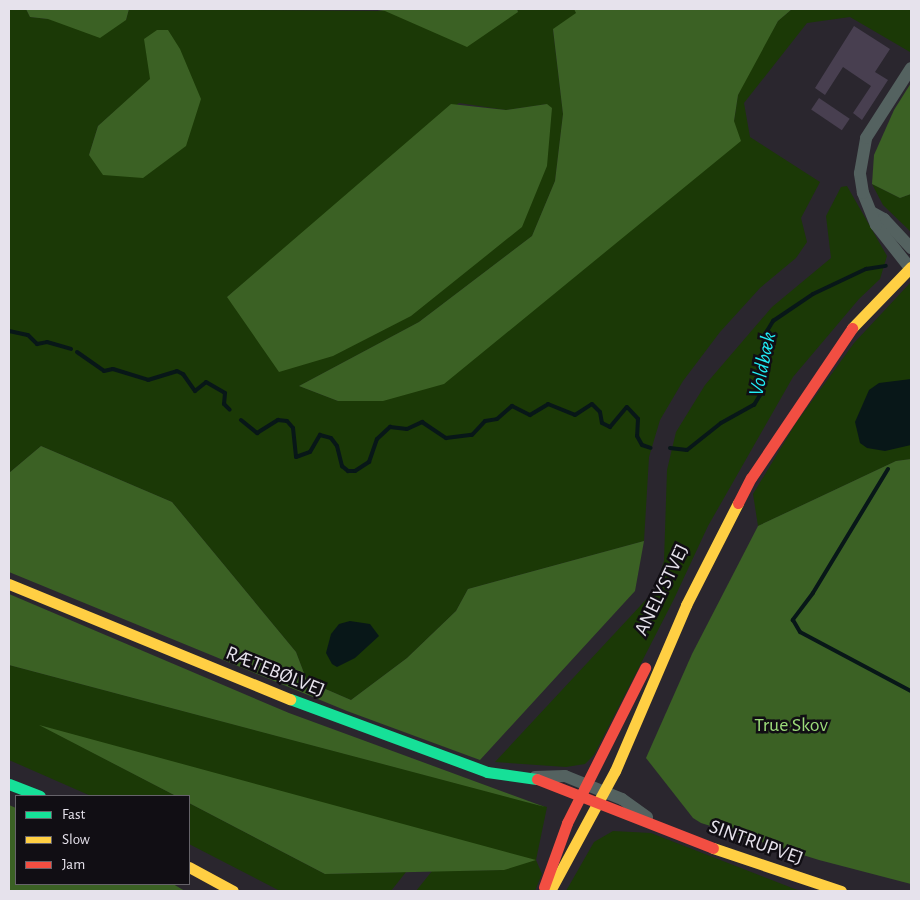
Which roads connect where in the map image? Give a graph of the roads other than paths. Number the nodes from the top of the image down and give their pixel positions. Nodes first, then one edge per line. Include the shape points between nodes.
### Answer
1 (911, 68) edge
2 (874, 213) junction
3 (911, 248) edge
4 (911, 268) edge
5 (851, 330) junction
6 (9, 584) edge
7 (532, 777) joint
8 (9, 784) edge
9 (584, 790) junction
10 (604, 792) junction
11 (37, 795) edge
12 (598, 804) junction
13 (660, 826) junction
14 (190, 868) edge
15 (233, 891) edge
16 (542, 891) edge
17 (550, 891) edge
18 (841, 891) edge

1 - 2 street via 866,138 860,179 863,193
2 - 3 street via 884,219
2 - 4 street via 876,225
4 - 5 main road, ANELYSTVEJ
5 - 9 main road, ANELYSTVEJ via 842,331 801,384 743,473 714,524
5 - 10 main road, ANELYSTVEJ via 778,434 724,529 658,664
6 - 7 main road, RÆTEBØLVEJ via 292,700 486,772
7 - 9 street, RÆTEBØLVEJ via 565,776
8 - 11 main road
9 - 10 street, SINTRUPVEJ
9 - 12 main road, SINTRUPVEJ
9 - 16 main road, ANELYSTVEJ
10 - 12 main road, ANELYSTVEJ
10 - 13 street, SINTRUPVEJ via 622,799
12 - 13 main road, SINTRUPVEJ
12 - 17 main road, ANELYSTVEJ
13 - 18 main road, SINTRUPVEJ via 740,859
14 - 15 main road

